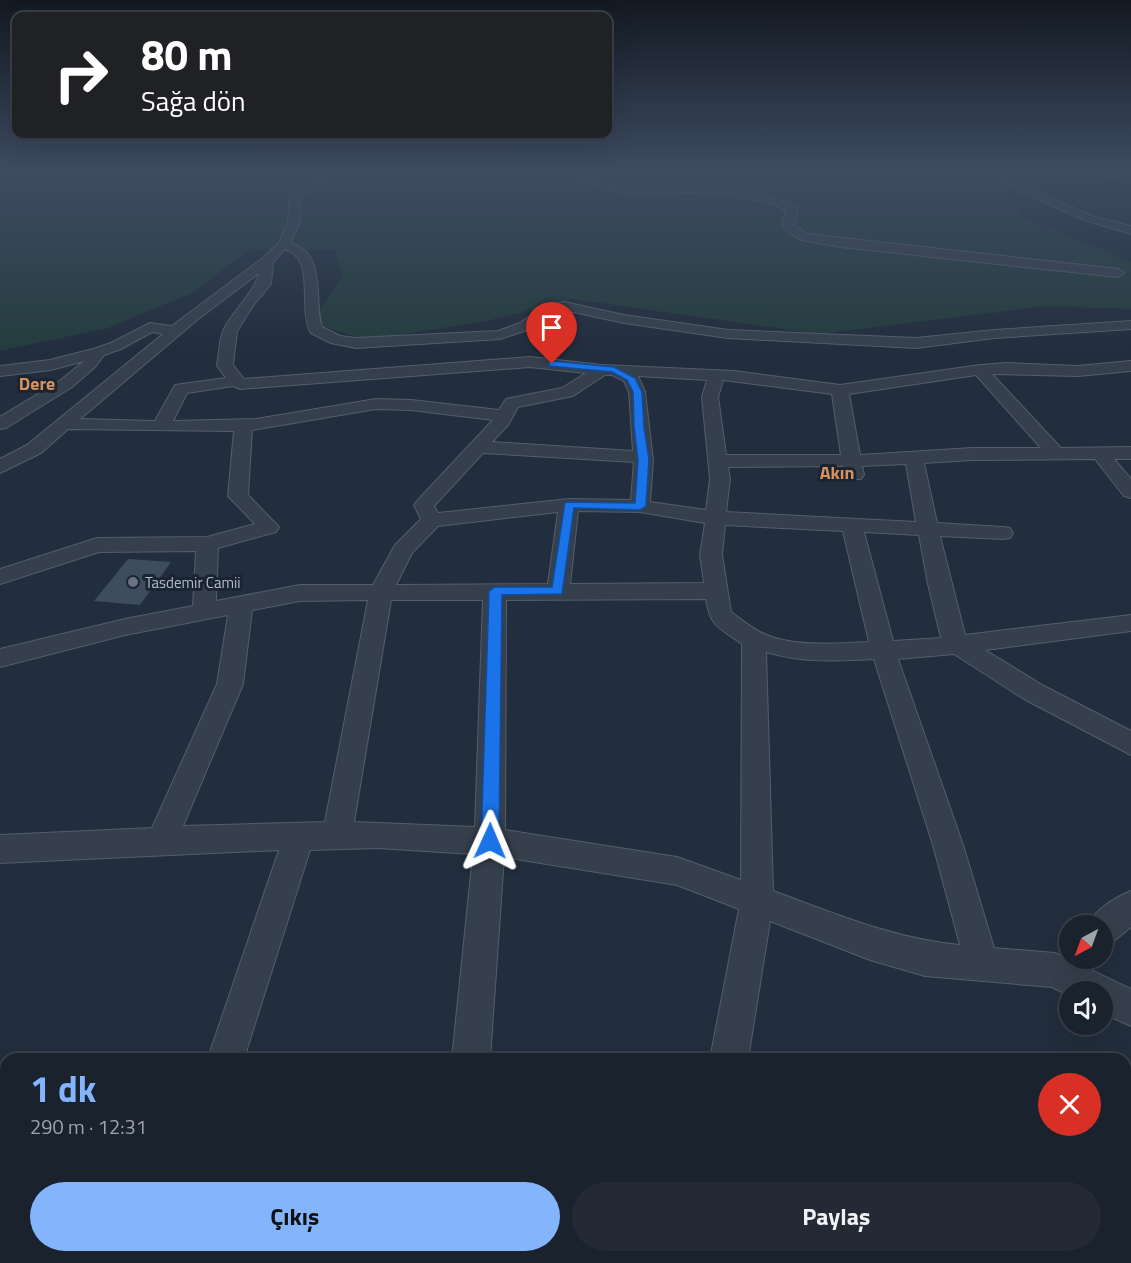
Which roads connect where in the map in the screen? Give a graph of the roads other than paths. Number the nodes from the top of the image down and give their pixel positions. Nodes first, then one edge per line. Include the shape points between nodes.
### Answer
1 (289, 232) edge
2 (797, 232) edge
3 (283, 245) junction
4 (267, 261) junction
5 (1118, 273) dead end
6 (1131, 324) edge
7 (174, 331) junction
8 (98, 352) junction
9 (1131, 366) edge
10 (608, 370) junction
11 (980, 370) junction
12 (0, 371) edge
13 (717, 375) junction
14 (237, 381) junction
15 (840, 390) junction
16 (33, 404) junction
17 (0, 405) edge
18 (505, 416) junction
19 (0, 424) edge
20 (63, 424) junction
21 (243, 425) junction
22 (161, 426) junction
23 (478, 447) junction
24 (34, 449) junction
25 (1056, 453) junction
26 (1100, 453) junction
27 (1131, 453) edge
28 (643, 457) junction
29 (914, 458) junction
30 (718, 461) junction
31 (0, 467) edge
32 (854, 468) junction
33 (0, 480) edge
34 (1131, 492) edge
35 (569, 505) junction
36 (640, 506) junction
37 (716, 518) junction
38 (432, 520) junction
39 (852, 525) junction
40 (928, 528) junction
41 (1003, 533) dead end
42 (207, 544) junction
43 (0, 577) edge
44 (495, 591) junction
45 (558, 591) junction
46 (716, 591) junction
47 (381, 592) junction
48 (241, 604) junction
49 (204, 612) junction
50 (1131, 623) edge
51 (754, 640) junction
52 (955, 643) junction
53 (883, 650) junction
54 (0, 658) edge
55 (1131, 744) edge
56 (336, 836) junction
57 (299, 837) junction
58 (162, 841) junction
59 (490, 841) junction
60 (0, 849) edge
61 (757, 902) junction
62 (1131, 906) edge
63 (1113, 921) edge
64 (982, 964) junction
65 (1059, 964) edge
66 (1068, 969) edge
67 (1083, 981) edge
68 (1113, 999) edge
69 (1131, 1008) edge
70 (229, 1053) edge
71 (472, 1053) edge
72 (730, 1053) edge

1 - 3 street
2 - 5 street via 818,240 901,251
3 - 4 street
3 - 6 street via 298,252 312,276 310,306 316,330 336,340 356,343 500,335 525,326 549,309 564,306 624,319 728,333 916,343
4 - 7 street
4 - 14 street via 264,284 230,331 225,366
7 - 8 street via 150,327
7 - 20 street
8 - 12 street via 51,365
8 - 16 street via 92,364
9 - 11 street via 1078,371
10 - 13 street
10 - 14 street via 530,362 240,384
10 - 18 street via 567,392 512,403
10 - 28 street via 631,378 637,392
11 - 15 street
11 - 25 street
13 - 15 street
13 - 30 street via 710,398
14 - 22 street via 181,389
15 - 32 street
16 - 17 street
16 - 19 street
18 - 21 street via 376,404
18 - 23 street
20 - 22 street
20 - 24 street
21 - 22 street
21 - 42 street via 238,496 270,527
23 - 28 street
23 - 38 street via 424,504
24 - 31 street
24 - 33 street
25 - 26 street
25 - 29 street
26 - 27 street
26 - 34 street
28 - 36 street
29 - 32 street
29 - 40 street
30 - 32 street
30 - 37 street
35 - 36 street
35 - 38 street
35 - 45 street
36 - 37 street
37 - 39 street
37 - 46 street via 711,555
38 - 47 street via 403,550
39 - 40 street
39 - 53 street
40 - 41 street
40 - 52 street
42 - 43 street via 97,545
42 - 49 street
44 - 45 street
44 - 47 street
44 - 59 street
45 - 46 street
46 - 51 street via 720,616
47 - 48 street via 300,593
47 - 56 street
48 - 49 street
48 - 58 street via 230,684
49 - 54 street
50 - 52 street
51 - 53 street via 795,650
51 - 61 street
52 - 53 street
52 - 55 street via 1033,692
53 - 64 street via 948,845
56 - 57 street
56 - 59 street
57 - 58 street
57 - 70 street
58 - 60 street
59 - 61 street via 677,871
59 - 71 street
61 - 64 street via 925,959
61 - 72 street
62 - 63 street
64 - 65 street
66 - 67 street
68 - 69 street

